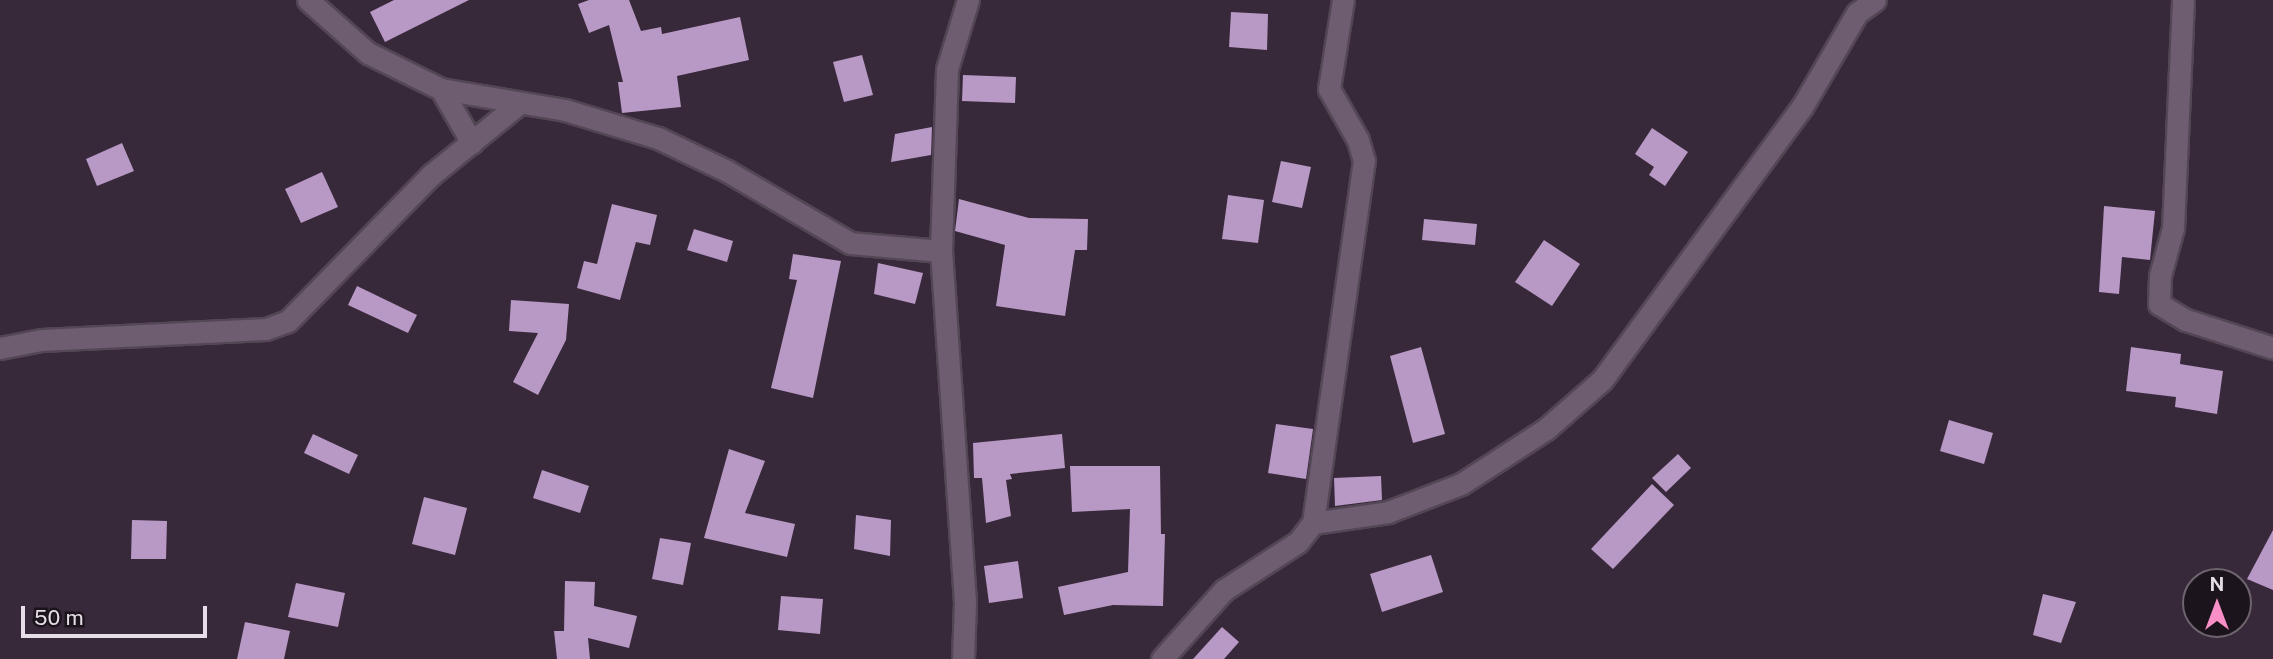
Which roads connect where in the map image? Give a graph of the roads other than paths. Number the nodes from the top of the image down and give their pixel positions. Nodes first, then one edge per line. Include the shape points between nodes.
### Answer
1 (308, 0) edge
2 (968, 0) edge
3 (1343, 0) edge
4 (1875, 0) edge
5 (2183, 0) edge
6 (441, 89) junction
7 (517, 105) junction
8 (472, 143) junction
9 (941, 251) junction
10 (0, 348) edge
11 (2273, 348) edge
12 (1313, 523) junction
13 (963, 659) edge
14 (1162, 659) edge

1 - 6 street via 368,53
2 - 9 street via 947,69
3 - 12 street via 1329,89 1359,140 1364,162
4 - 12 street via 1857,13 1802,107 1602,380 1546,429 1461,484 1388,512
5 - 11 street via 2173,228 2158,304 2186,320
6 - 7 street
6 - 8 street
7 - 8 street
7 - 9 street via 565,110 658,138 727,171 850,243
8 - 10 street via 431,175 288,321 266,329 41,340
9 - 13 street via 965,602
12 - 14 street via 1298,542 1224,590

